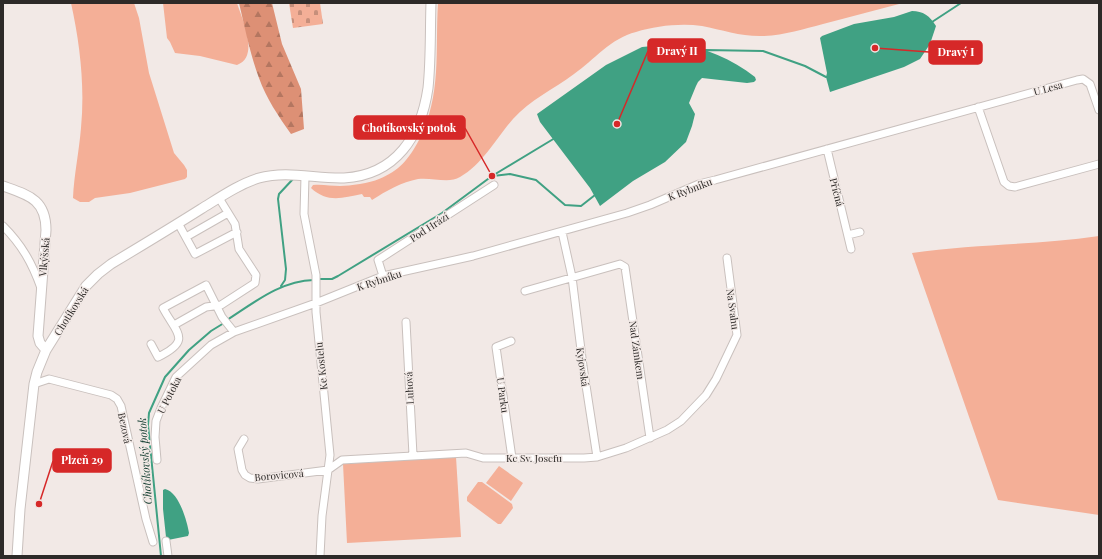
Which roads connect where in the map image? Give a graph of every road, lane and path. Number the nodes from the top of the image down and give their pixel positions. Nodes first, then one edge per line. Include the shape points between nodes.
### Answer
1 (431, 3) edge
2 (978, 106) junction
3 (1099, 110) edge
4 (827, 149) junction
5 (1099, 164) edge
6 (305, 176) junction
7 (494, 184) dead end
8 (3, 186) edge
9 (218, 198) junction
10 (228, 213) junction
11 (178, 223) junction
12 (3, 226) edge
13 (237, 232) junction
14 (562, 232) junction
15 (860, 232) dead end
16 (848, 235) junction
17 (186, 237) junction
18 (851, 249) dead end
19 (727, 258) dead end
20 (384, 276) junction
21 (572, 277) junction
22 (42, 290) junction
23 (525, 291) dead end
24 (316, 303) junction
25 (217, 306) junction
26 (406, 322) dead end
27 (174, 325) junction
28 (232, 329) junction
29 (512, 341) dead end
30 (151, 344) dead end
31 (46, 350) junction
32 (716, 379) joint
33 (34, 384) junction
34 (650, 438) junction
35 (244, 439) dead end
36 (413, 455) junction
37 (597, 457) junction
38 (512, 458) junction
39 (157, 460) dead end
40 (328, 470) junction
41 (166, 541) dead end
42 (153, 542) dead end
43 (17, 556) edge
44 (168, 556) edge
45 (320, 556) edge

1 - 6 street, Chotíkovská via 426,100 419,122 404,149 382,169 366,175 343,178
2 - 3 street, U Lesa via 1083,80 1090,84
2 - 4 street, K Rybníku
2 - 5 street via 1004,182 1009,186 1015,187
4 - 14 street, K Rybníku via 699,184 639,210
4 - 16 street, Příčná
6 - 9 street, Chotíkovská via 279,175 260,178
6 - 24 street, Ke Kostelu via 304,214 316,275
7 - 20 street, Pod Hrází via 378,260
8 - 22 street, Vlkýšská via 29,196 40,205 45,214
9 - 10 street
9 - 11 street, Chotíkovská
10 - 13 street
10 - 17 street
11 - 17 street
11 - 31 street, Chotíkovská via 98,274 86,286
12 - 22 street via 33,267
13 - 17 street via 195,254
13 - 25 street via 239,249 256,275 256,280
14 - 20 street, K Rybníku
14 - 21 street, Kyjovská
15 - 16 street
16 - 18 street, Příčná
19 - 32 street, Na Svahu via 737,335
20 - 24 street, K Rybníku
21 - 23 street
21 - 34 street, Nad Zámkem via 622,264 625,267
21 - 37 street, Kyjovská
22 - 31 street, Vlkýšská via 38,336
24 - 28 street, U Potoka
24 - 40 street, Ke Kostelu via 330,455
25 - 27 street via 206,307
25 - 27 street via 206,285 163,308
25 - 28 street
26 - 36 street, Luhová
27 - 30 street via 179,338 177,345 169,352 158,357
28 - 39 street, U Potoka via 176,377 156,422
29 - 38 street, U Parku via 496,347
31 - 33 street, Chotíkovská
32 - 34 street, Ke Sv. Josefu via 706,395 681,421
33 - 42 street, Bezová via 49,379 117,398
33 - 43 street, Chotíkovská
34 - 37 street, Ke Sv. Josefu
35 - 40 street, Borovicová via 238,449 242,470 250,478
36 - 38 street, Ke Sv. Josefu via 466,453 483,458
36 - 40 street, Ke Sv. Josefu via 342,460
37 - 38 street, Ke Sv. Josefu
40 - 45 street, Ke Kostelu
41 - 44 street

